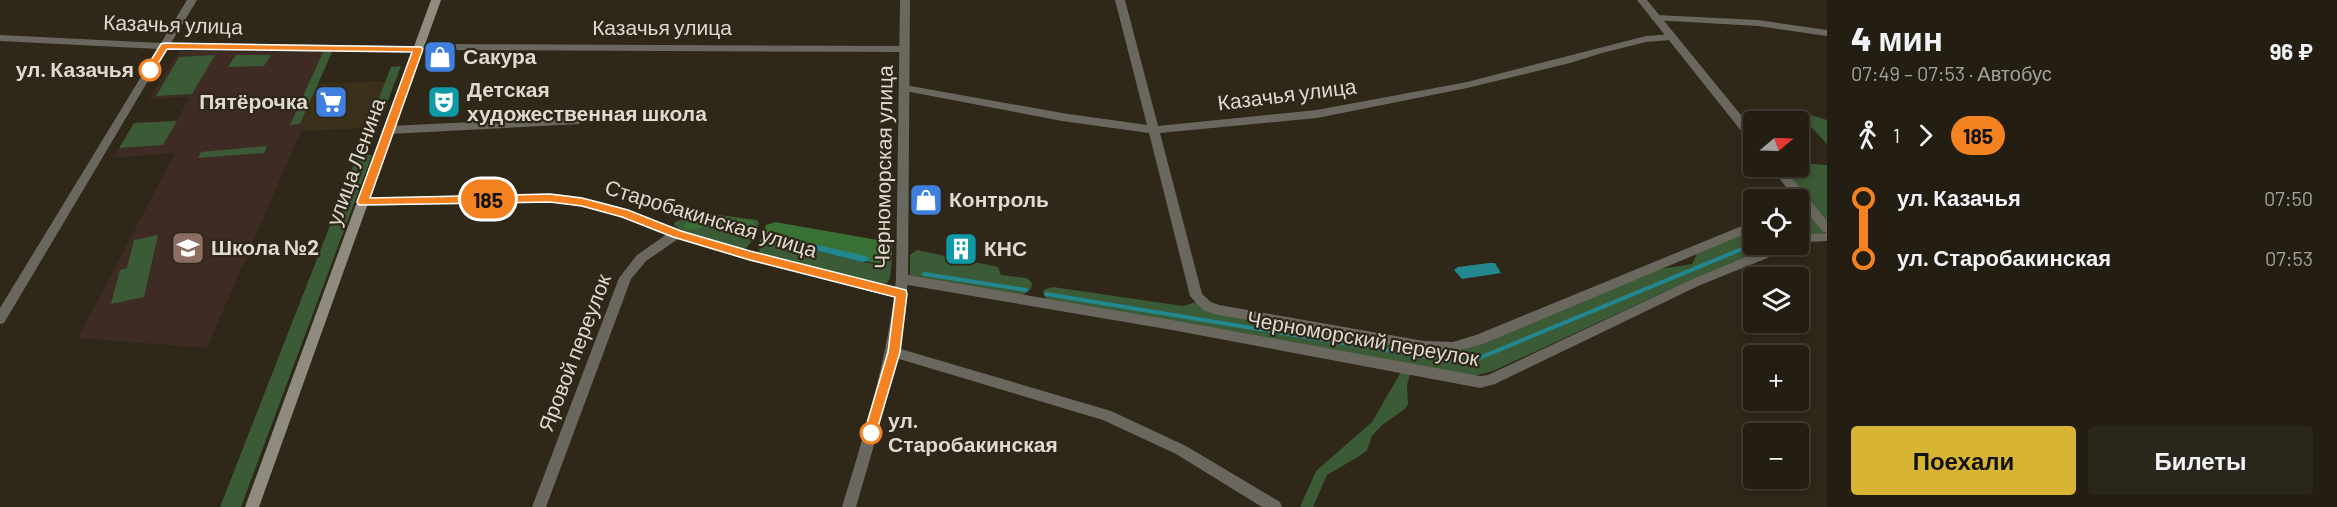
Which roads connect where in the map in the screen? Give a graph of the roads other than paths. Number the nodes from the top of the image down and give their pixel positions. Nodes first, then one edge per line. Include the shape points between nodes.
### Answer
1 (192, 0) edge
2 (436, 0) edge
3 (905, 0) edge
4 (1120, 0) edge
5 (1642, 0) edge
6 (1656, 18) junction
7 (1827, 33) edge
8 (1671, 37) junction
9 (0, 38) edge
10 (164, 46) junction
11 (418, 48) junction
12 (905, 49) junction
13 (905, 88) junction
14 (575, 121) dead end
15 (1743, 125) edge
16 (388, 130) junction
17 (1154, 130) junction
18 (363, 202) junction
19 (1809, 210) edge
20 (1827, 229) edge
21 (1743, 230) edge
22 (677, 234) junction
23 (1827, 237) edge
24 (1809, 239) edge
25 (1764, 255) edge
26 (902, 279) junction
27 (901, 294) junction
28 (0, 319) edge
29 (894, 352) junction
30 (252, 507) edge
31 (539, 507) edge
32 (849, 507) edge
33 (1275, 507) edge

1 - 10 street
2 - 11 main road, улица Ленина
3 - 12 street, Черноморская улица
4 - 17 street
5 - 6 street
6 - 7 street via 1758,22
6 - 8 street
8 - 15 street
8 - 17 street, Казачья улица via 1599,50 1467,85 1317,114
9 - 10 street, Казачья улица
10 - 11 street, Казачья улица
10 - 28 street
11 - 12 street, Казачья улица
11 - 16 main road, улица Ленина
12 - 13 street, Черноморская улица
13 - 17 street, Казачья улица
13 - 26 street, Черноморская улица
14 - 16 street
16 - 18 main road, улица Ленина
17 - 21 street via 1196,296 1207,306 1425,345 1454,347 1478,340
18 - 22 street, Старобакинская улица via 558,199 624,213
18 - 30 main road, улица Ленина
19 - 20 street
22 - 27 street, Старобакинская улица
22 - 31 street, Яровой переулок via 649,251 625,278
23 - 24 street
25 - 26 street, Черноморский переулок via 1694,283 1480,382
26 - 27 street, Черноморская улица
27 - 29 street, Черноморская улица
29 - 32 street, Черноморская улица
29 - 33 street via 1106,415 1180,450

